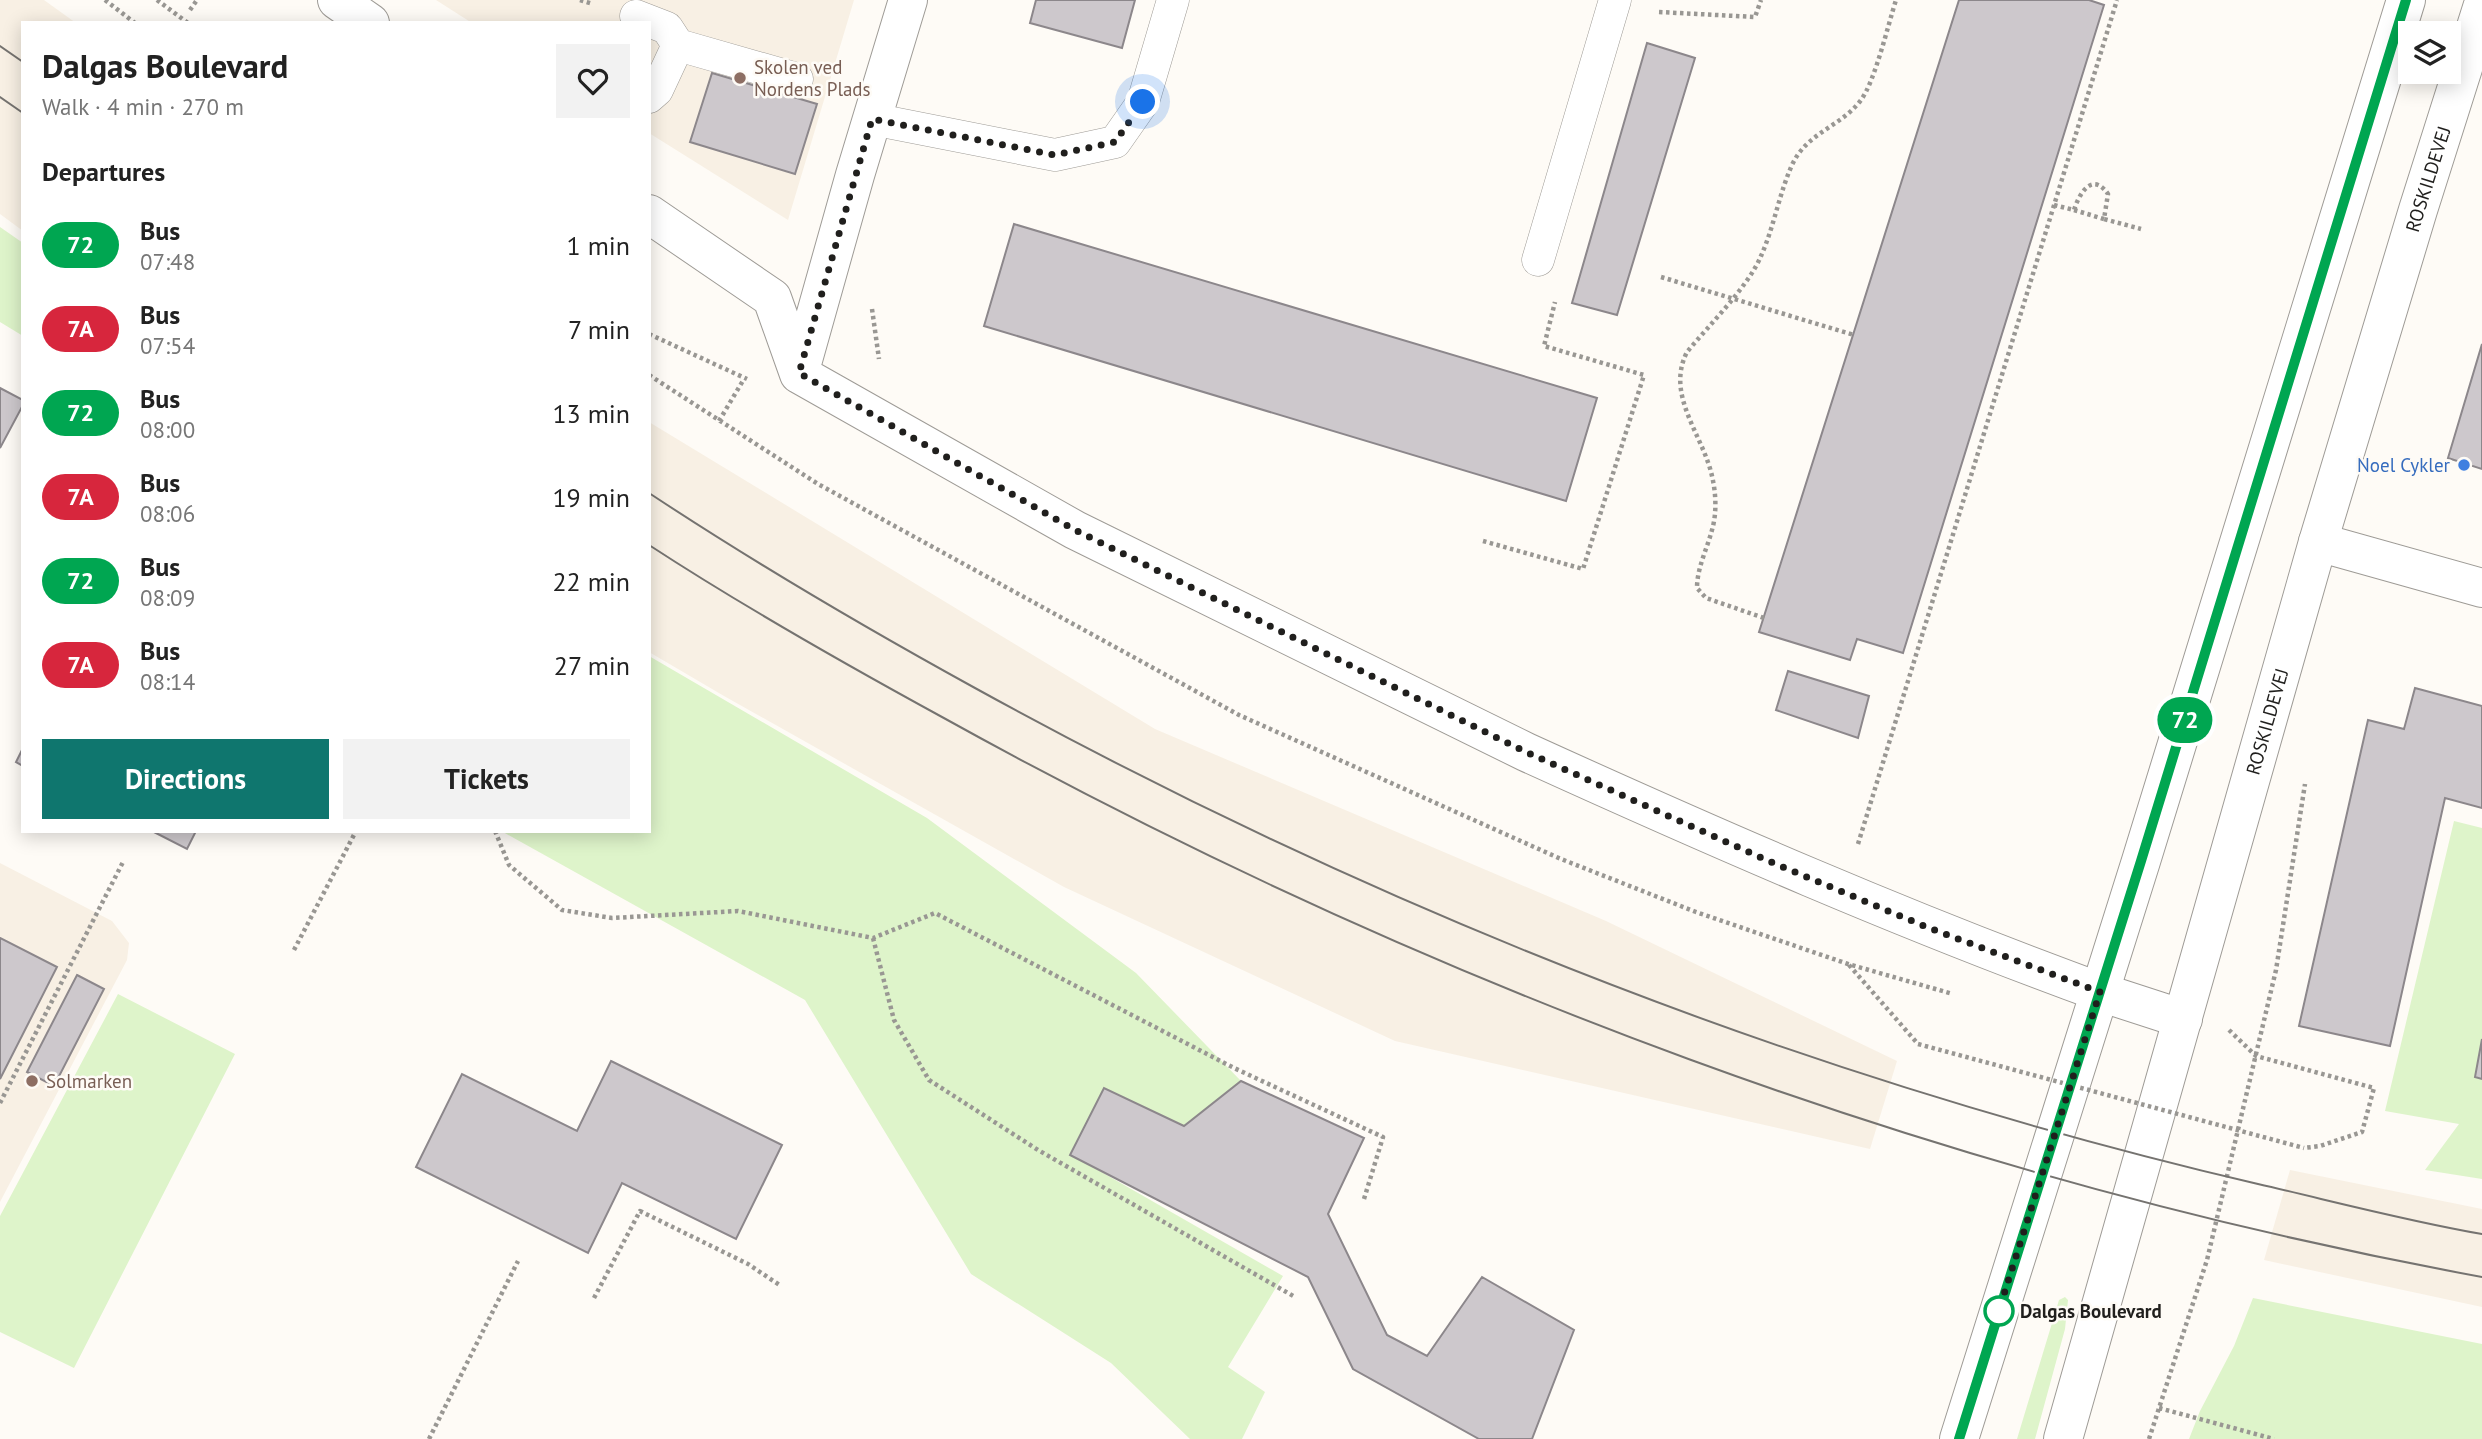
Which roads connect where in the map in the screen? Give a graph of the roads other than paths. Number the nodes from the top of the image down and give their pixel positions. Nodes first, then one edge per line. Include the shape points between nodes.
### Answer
1 (337, 0) edge
2 (908, 0) edge
3 (1173, 0) edge
4 (2406, 0) edge
5 (1613, 5) edge
6 (2482, 8) edge
7 (641, 11) edge
8 (367, 21) edge
9 (678, 44) junction
10 (797, 79) dead end
11 (651, 95) edge
12 (872, 119) junction
13 (651, 215) edge
14 (1538, 260) road end
15 (799, 373) junction
16 (2319, 542) junction
17 (2482, 589) edge
18 (2100, 992) junction
19 (2183, 1019) junction
20 (1959, 1439) edge
21 (2063, 1439) edge

1 - 8 street
2 - 12 street
3 - 12 lane via 1143,102 1115,142 1055,155
4 - 18 street
5 - 14 lane
6 - 16 street, ROSKILDEVEJ
7 - 9 lane via 667,28
9 - 10 lane
9 - 11 lane
12 - 15 street
13 - 15 street via 772,298
15 - 18 street via 1075,530 1526,752 1843,892
16 - 17 street
16 - 19 street, ROSKILDEVEJ
18 - 19 street
18 - 20 street
19 - 21 street, ROSKILDEVEJ

